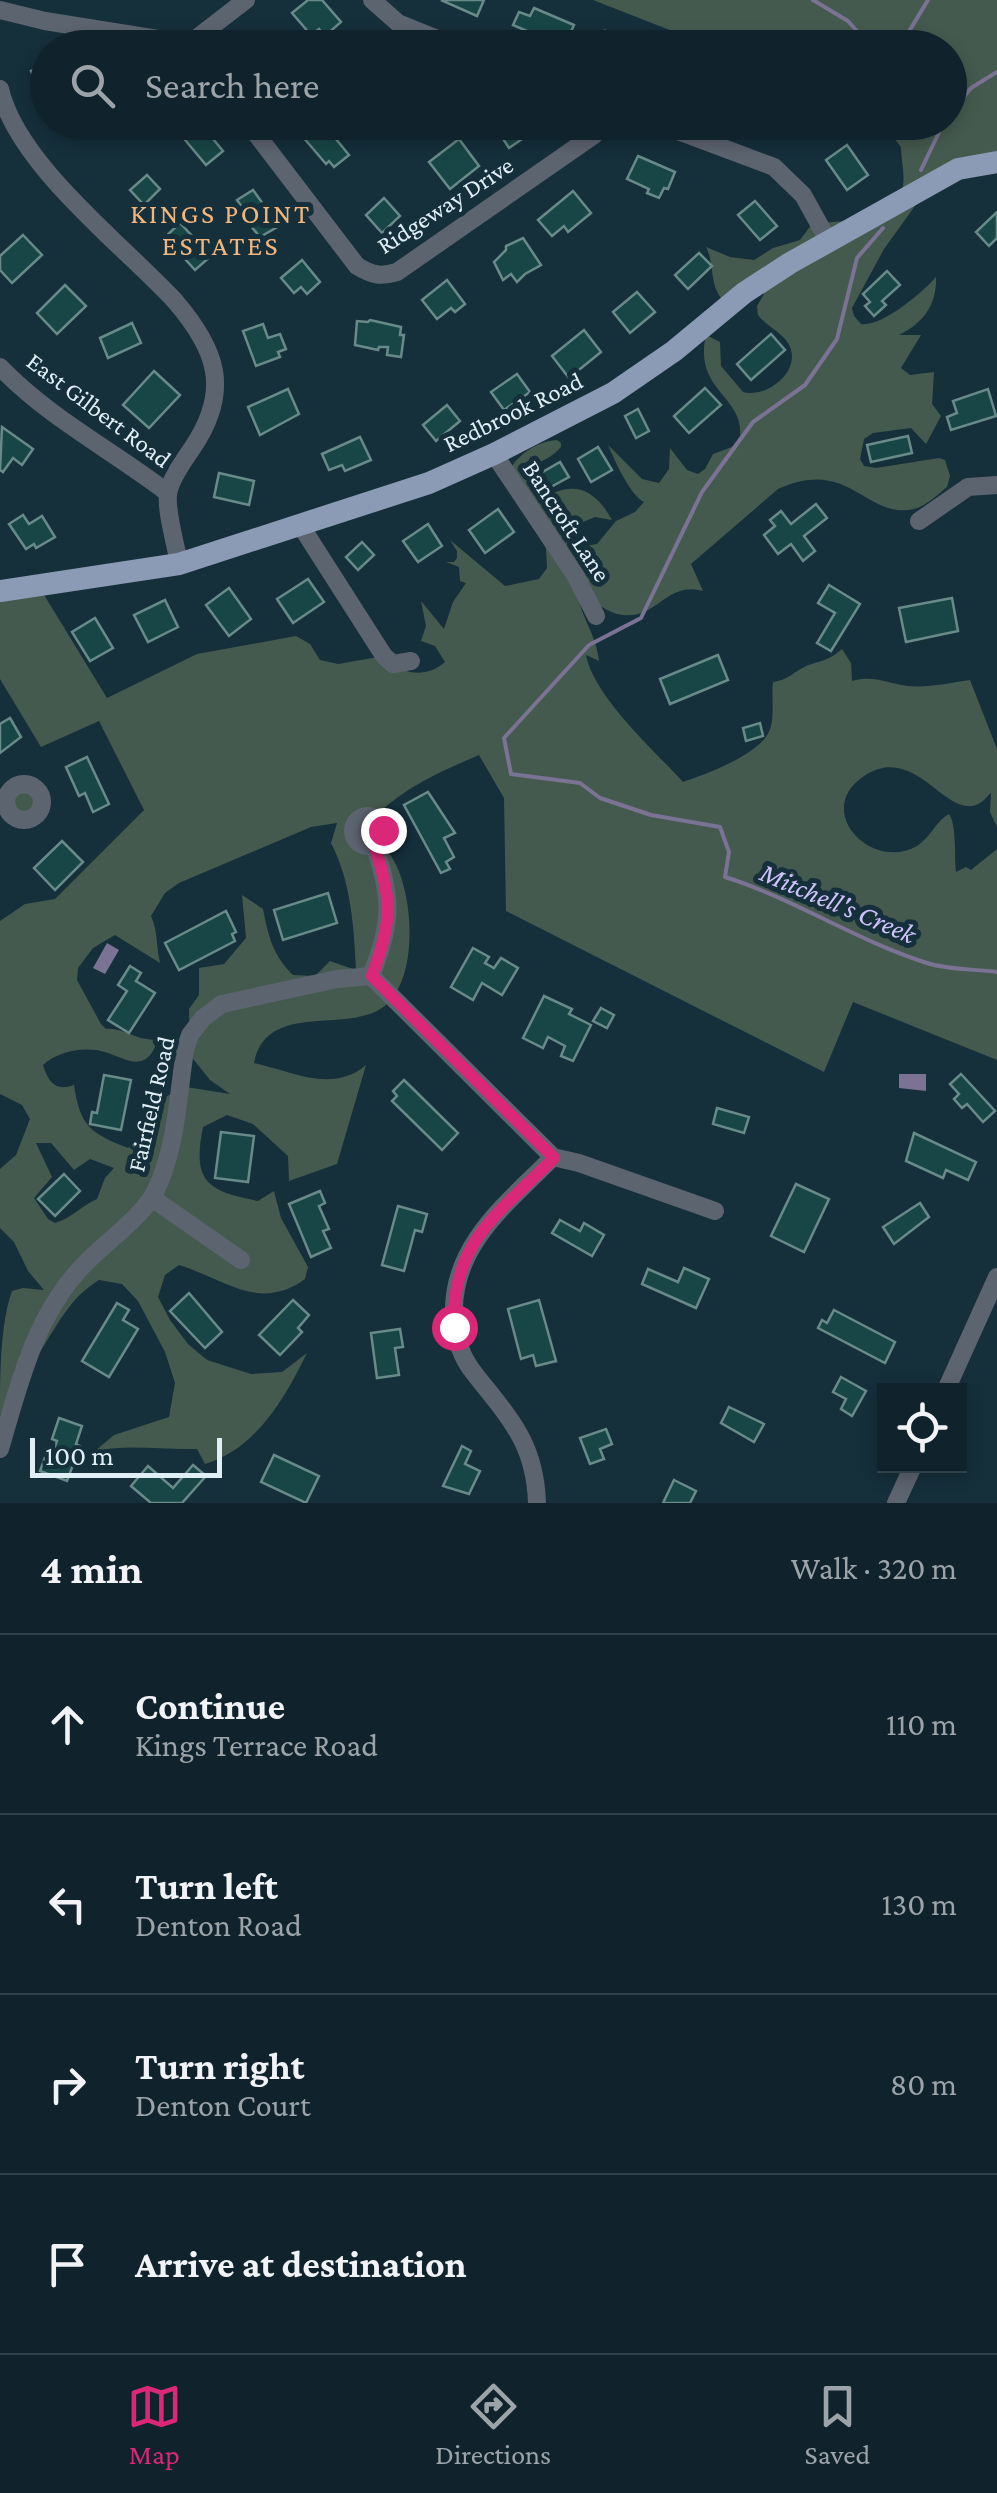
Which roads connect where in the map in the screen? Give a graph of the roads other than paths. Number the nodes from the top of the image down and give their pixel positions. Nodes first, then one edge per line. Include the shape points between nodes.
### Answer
1 (246, 0) edge
2 (372, 0) edge
3 (0, 10) edge
4 (93, 30) edge
5 (209, 30) edge
6 (415, 30) edge
7 (0, 89) edge
8 (3, 114) edge
9 (261, 140) edge
10 (588, 140) edge
11 (702, 140) edge
12 (997, 162) edge
13 (828, 242) junction
14 (0, 366) edge
15 (494, 454) junction
16 (997, 485) edge
17 (168, 493) junction
18 (919, 520) dead end
19 (301, 526) junction
20 (179, 564) junction
21 (0, 592) edge
22 (596, 616) dead end
23 (411, 661) dead end
24 (374, 845) dead end
25 (372, 976) junction
26 (554, 1158) junction
27 (152, 1198) junction
28 (715, 1211) dead end
29 (241, 1260) dead end
30 (997, 1277) edge
31 (949, 1383) edge
32 (0, 1449) edge
33 (910, 1473) edge
34 (537, 1503) edge
35 (896, 1503) edge

1 - 5 street
2 - 6 street
3 - 4 street
7 - 8 street
8 - 17 street via 42,166 175,300 204,344 216,384 214,407
9 - 10 street, Ridgeway Drive via 357,266 385,275
11 - 13 street via 774,167 803,194
12 - 13 main road, Redbrook Road via 958,169
13 - 15 main road, Redbrook Road via 744,293 613,393
14 - 17 street, East Gilbert Road via 66,424
15 - 19 main road, Redbrook Road
15 - 22 street, Bancroft Lane
16 - 18 street via 968,487
17 - 20 street
19 - 20 main road, Redbrook Road
19 - 23 street via 384,656 393,664
20 - 21 main road, Redbrook Road
24 - 25 street via 390,910
25 - 26 street
25 - 27 street, Fairfield Road via 234,1000 202,1018 185,1050 169,1153
26 - 28 street
26 - 34 street via 473,1241 453,1297 459,1346 519,1434
27 - 29 street
27 - 32 street, Fairfield Road via 58,1295 25,1366
30 - 31 street
33 - 35 street

